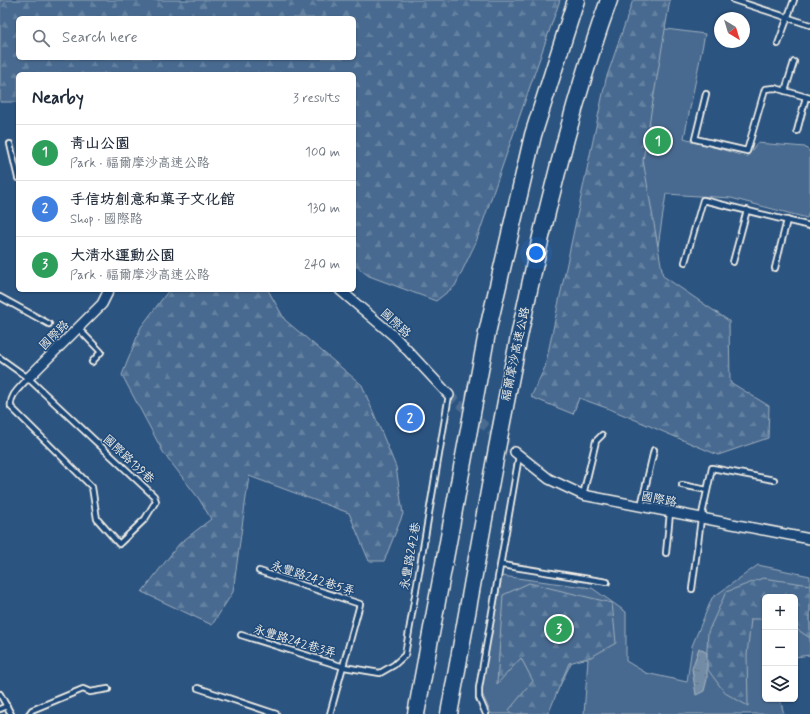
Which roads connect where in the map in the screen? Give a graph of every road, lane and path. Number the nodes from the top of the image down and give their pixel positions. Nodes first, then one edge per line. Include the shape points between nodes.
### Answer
1 (576, 0) edge
2 (610, 0) edge
3 (734, 0) edge
4 (794, 0) edge
5 (788, 19) junction
6 (810, 25) edge
7 (778, 44) dead end
8 (794, 62) dead end
9 (785, 91) junction
10 (706, 94) dead end
11 (808, 98) edge
12 (797, 131) dead end
13 (10, 144) dead end
14 (16, 170) edge
15 (747, 210) junction
16 (787, 220) junction
17 (810, 226) edge
18 (685, 262) dead end
19 (733, 262) dead end
20 (775, 268) dead end
21 (108, 292) edge
22 (342, 292) edge
23 (0, 297) edge
24 (49, 324) dead end
25 (78, 328) junction
26 (0, 358) edge
27 (92, 362) dead end
28 (28, 378) junction
29 (449, 395) joint
30 (602, 435) dead end
31 (654, 450) dead end
32 (517, 454) joint
33 (774, 480) dead end
34 (682, 485) dead end
35 (707, 490) junction
36 (583, 495) junction
37 (641, 508) junction
38 (670, 513) junction
39 (701, 519) junction
40 (810, 539) edge
41 (666, 553) dead end
42 (502, 565) junction
43 (259, 571) dead end
44 (606, 582) dead end
45 (692, 589) dead end
46 (240, 635) dead end
47 (344, 667) junction
48 (198, 688) dead end
49 (108, 689) dead end
50 (0, 694) edge
51 (7, 706) junction
52 (0, 709) edge
53 (11, 714) edge
54 (29, 714) edge
55 (276, 714) edge
56 (330, 714) edge
57 (416, 714) edge
58 (449, 714) edge
59 (486, 714) edge

1 - 57 highway via 534,135 487,333
2 - 58 highway, 福爾摩沙高速公路 via 563,146 518,336
3 - 5 lane
4 - 5 lane
5 - 6 lane
5 - 7 lane
8 - 9 lane
9 - 10 lane via 765,89 747,151 695,139
9 - 11 lane
11 - 12 lane
13 - 14 lane
15 - 16 lane
15 - 18 lane via 703,200
15 - 19 lane
16 - 17 lane
16 - 20 lane
21 - 25 street, 國際路 via 102,304
22 - 29 street, 國際路 via 395,337
23 - 24 lane
25 - 27 lane via 101,352
25 - 28 street, 國際路
26 - 28 lane
28 - 28 lane, 國際路139巷 via 154,496 156,500 145,519 119,544 97,519 92,487 11,407 12,396
29 - 47 lane, 永豐路242巷 via 405,655 380,673
30 - 36 lane via 596,441
31 - 37 lane
32 - 36 street, 國際路 via 549,479
32 - 42 lane
33 - 35 lane via 712,468
34 - 35 lane
35 - 39 lane
36 - 37 street, 國際路
37 - 38 street, 國際路
38 - 39 street, 國際路
38 - 41 lane
39 - 40 street, 國際路
39 - 45 lane
42 - 44 lane
42 - 59 lane via 479,688 479,698
43 - 47 lane, 永豐路242巷5弄 via 360,604
46 - 47 lane, 永豐路242巷3弄
47 - 56 lane
48 - 55 lane
49 - 54 lane via 90,692 83,688 32,710
50 - 51 lane
51 - 52 lane
51 - 53 lane

